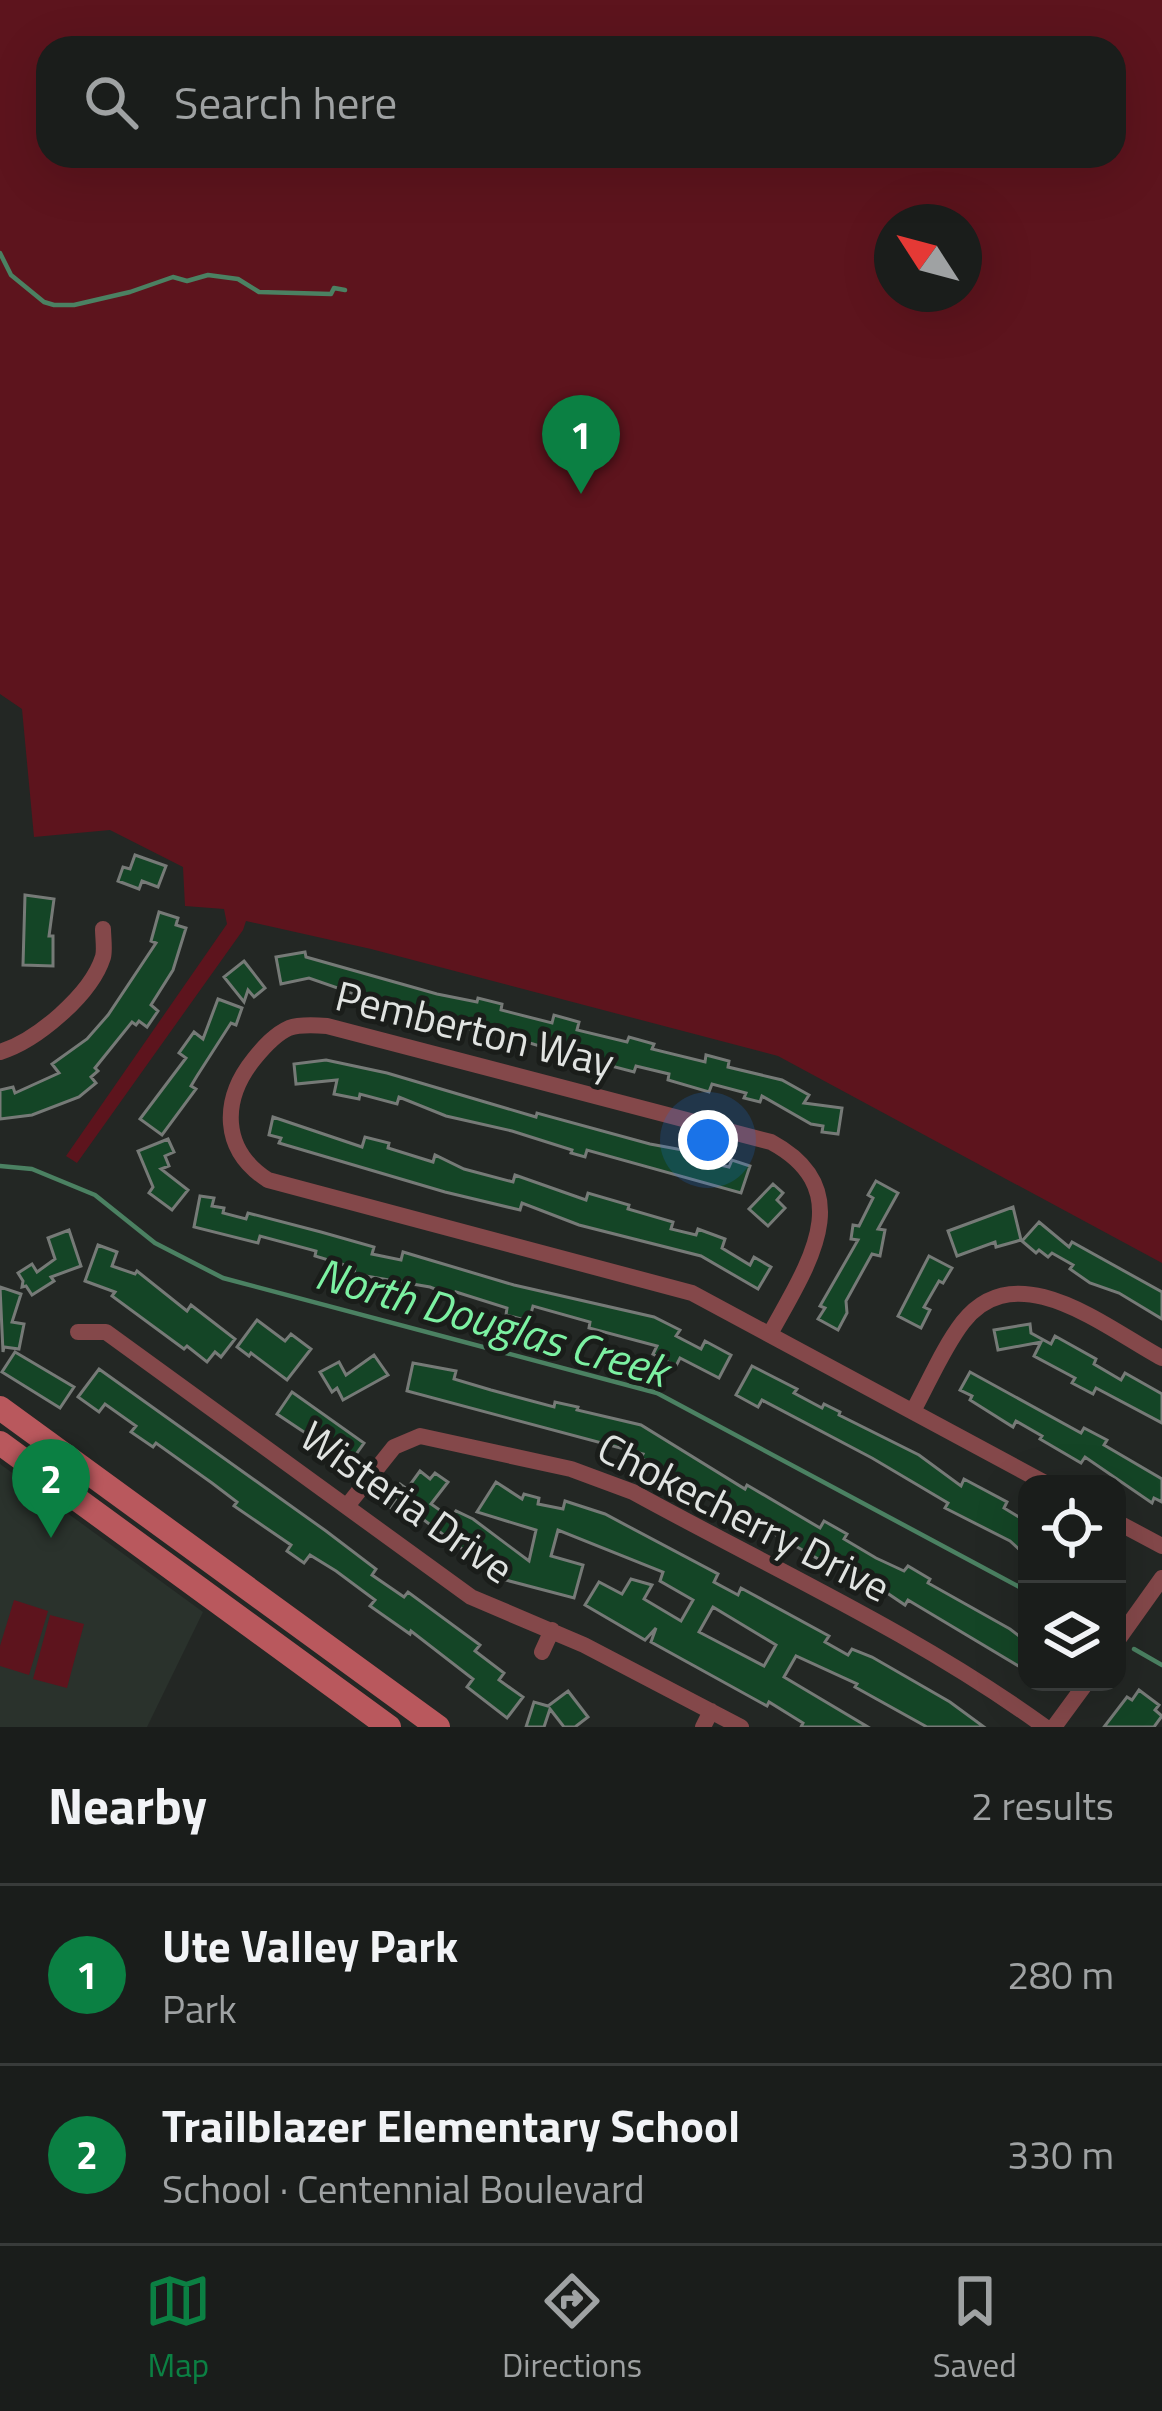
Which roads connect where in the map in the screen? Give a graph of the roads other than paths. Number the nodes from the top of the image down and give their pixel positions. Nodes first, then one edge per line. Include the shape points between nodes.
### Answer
1 (103, 929) dead end
2 (0, 1052) edge
3 (78, 1332) dead end
4 (770, 1334) junction
5 (1162, 1358) edge
6 (239, 1400) dead end
7 (0, 1408) edge
8 (913, 1411) junction
9 (226, 1418) junction
10 (0, 1443) edge
11 (1030, 1475) edge
12 (347, 1506) junction
13 (1126, 1527) edge
14 (1162, 1546) edge
15 (1162, 1578) edge
16 (1126, 1628) edge
17 (552, 1630) junction
18 (542, 1652) dead end
19 (1079, 1691) edge
20 (707, 1719) edge
21 (389, 1727) edge
22 (438, 1727) edge
23 (741, 1727) edge
24 (1049, 1727) edge

1 - 2 street via 103,957 74,1000 37,1036
3 - 9 street, Wisteria Drive via 106,1332
4 - 4 street, Pemberton Way via 674,1287 284,1187 224,1145 231,1096 288,1024 308,1025 753,1136 799,1160 822,1186 816,1245
4 - 8 street, Pemberton Way
5 - 8 street via 1042,1296 1000,1289 961,1325
6 - 9 street
7 - 22 main road
8 - 11 street, Pemberton Way
9 - 12 street, Wisteria Drive
10 - 21 main road
12 - 17 street, Wisteria Drive via 471,1597
12 - 24 street, Chokecherry Drive via 394,1447 420,1436 597,1476 934,1654
13 - 14 street
15 - 16 street
17 - 18 street
17 - 20 street, Wisteria Drive
19 - 24 street
20 - 23 street, Wisteria Drive

